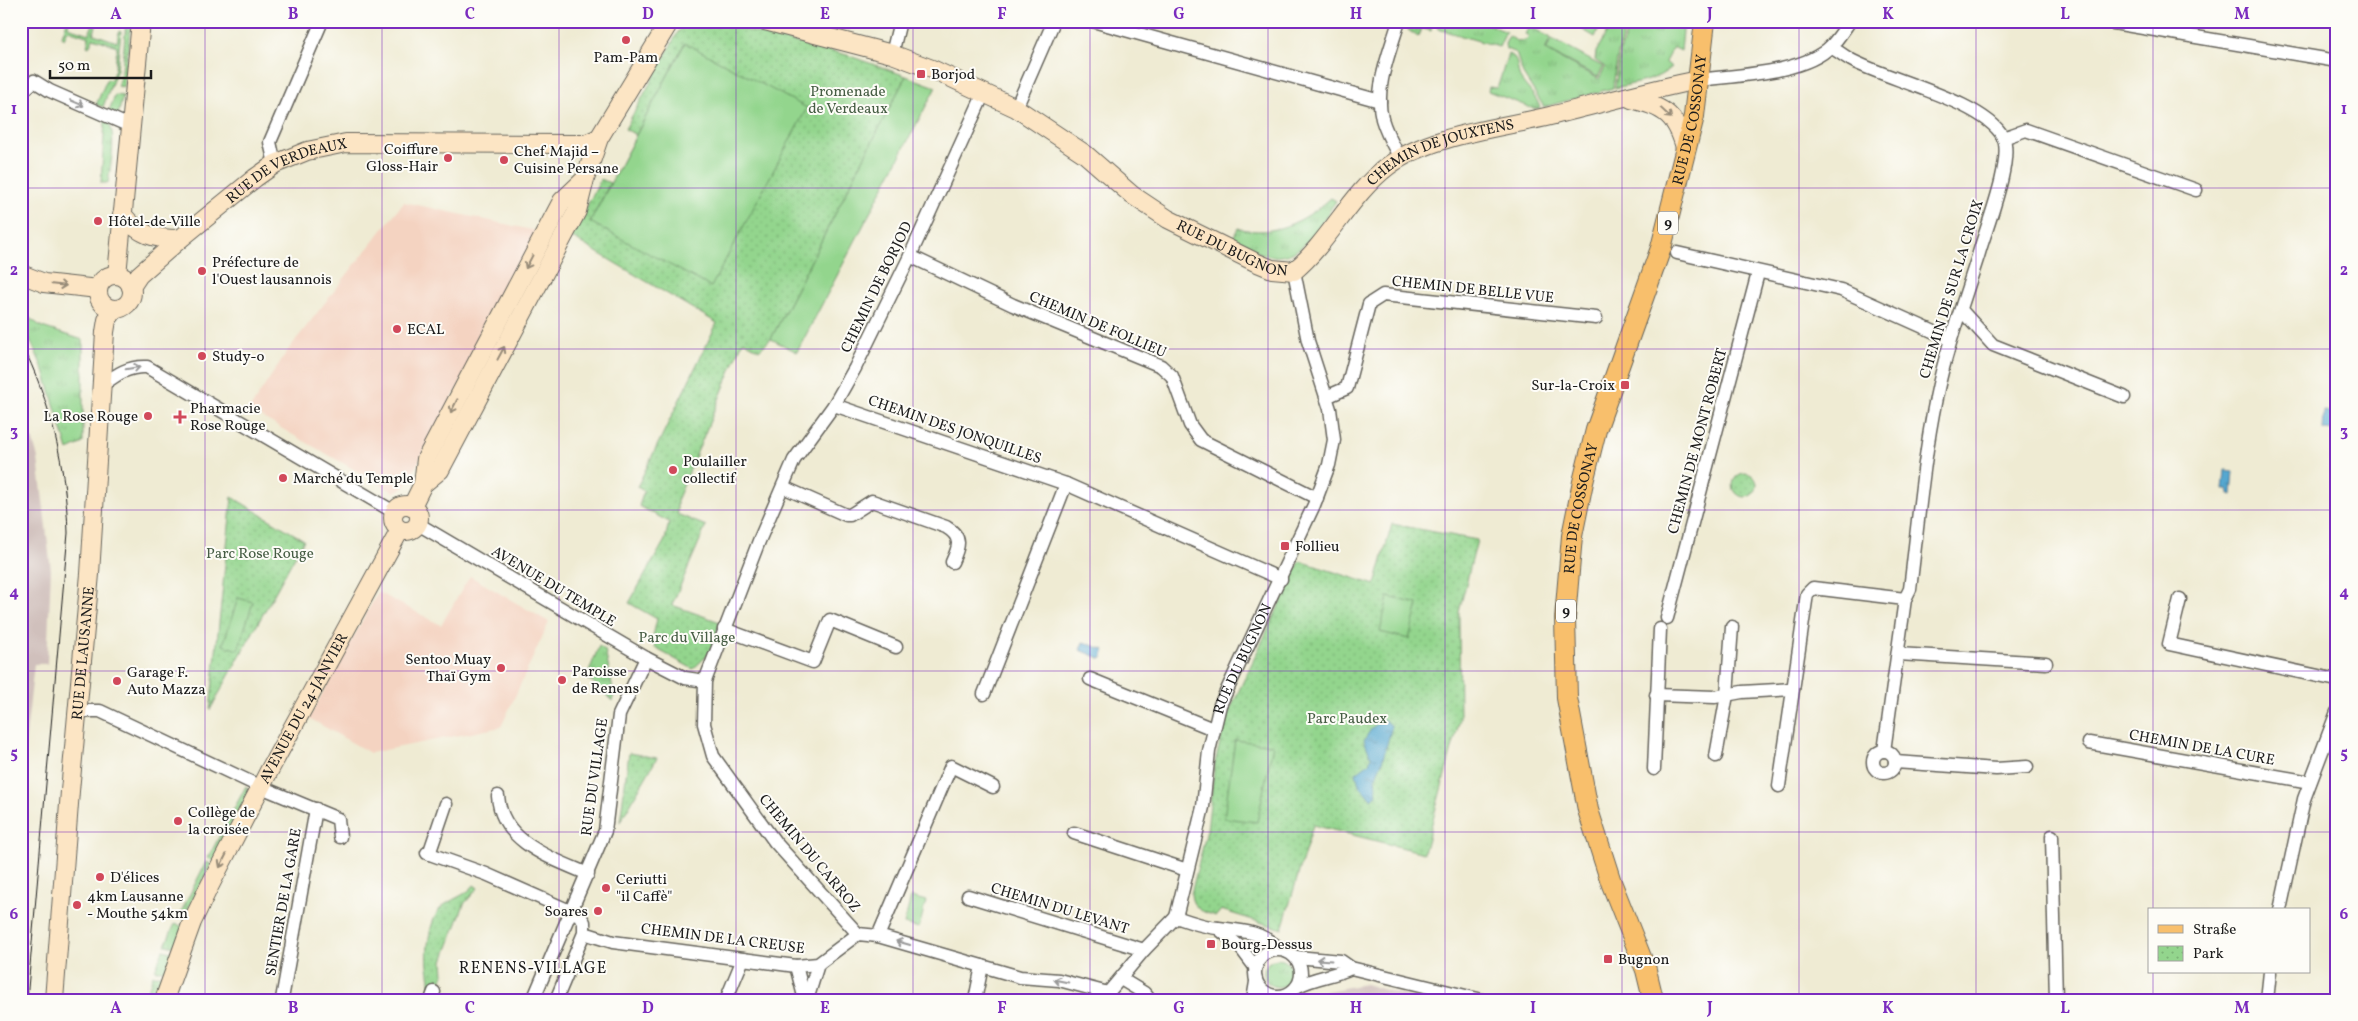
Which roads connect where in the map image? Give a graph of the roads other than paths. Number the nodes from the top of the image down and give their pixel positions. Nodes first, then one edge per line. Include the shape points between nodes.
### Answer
1 (142, 21) edge
2 (322, 21) edge
3 (670, 21) edge
4 (765, 21) edge
5 (900, 21) edge
6 (1054, 21) edge
7 (1093, 21) edge
8 (1399, 21) edge
9 (1705, 21) edge
10 (1850, 21) edge
11 (2102, 21) edge
12 (1831, 47) junction
13 (892, 54) junction
14 (2337, 62) edge
15 (1698, 80) junction
16 (21, 93) edge
17 (984, 93) junction
18 (1626, 98) junction
19 (1380, 101) junction
20 (1016, 108) junction
21 (132, 127) junction
22 (599, 138) junction
23 (2004, 138) junction
24 (1686, 151) junction
25 (1400, 158) junction
26 (275, 164) junction
27 (584, 179) junction
28 (2196, 190) dead end
29 (122, 214) junction
30 (546, 231) junction
31 (180, 239) junction
32 (562, 240) junction
33 (1677, 253) dead end
34 (910, 256) junction
35 (1294, 271) junction
36 (1758, 272) junction
37 (21, 274) edge
38 (124, 281) junction
39 (98, 289) junction
40 (115, 309) junction
41 (1962, 310) junction
42 (501, 315) junction
43 (1596, 318) dead end
44 (517, 324) junction
45 (1950, 339) junction
46 (101, 386) junction
47 (1326, 397) junction
48 (2124, 397) dead end
49 (834, 404) junction
50 (423, 484) junction
51 (1066, 484) junction
52 (782, 487) junction
53 (1316, 498) junction
54 (412, 506) junction
55 (394, 512) junction
56 (418, 524) junction
57 (400, 530) junction
58 (952, 562) dead end
59 (1281, 579) junction
60 (1905, 599) junction
61 (2180, 599) dead end
62 (1667, 618) dead end
63 (1732, 627) dead end
64 (724, 629) junction
65 (1660, 629) dead end
66 (896, 647) dead end
67 (1898, 654) junction
68 (646, 658) junction
69 (2046, 663) dead end
70 (1090, 679) dead end
71 (2337, 680) edge
72 (705, 681) junction
73 (1793, 689) junction
74 (984, 694) dead end
75 (1656, 695) junction
76 (1727, 695) junction
77 (78, 711) junction
78 (2337, 712) edge
79 (1213, 729) junction
80 (2089, 742) dead end
81 (1884, 751) junction
82 (1716, 756) dead end
83 (1895, 762) junction
84 (2027, 767) dead end
85 (1654, 769) dead end
86 (2310, 782) junction
87 (1779, 786) dead end
88 (261, 787) junction
89 (993, 787) dead end
90 (498, 796) dead end
91 (446, 804) dead end
92 (316, 810) junction
93 (1074, 833) dead end
94 (2052, 836) dead end
95 (340, 837) dead end
96 (1187, 870) junction
97 (588, 874) junction
98 (968, 896) dead end
99 (2280, 908) edge
100 (571, 912) junction
101 (1176, 917) junction
102 (1218, 928) junction
103 (584, 933) junction
104 (858, 934) junction
105 (878, 936) junction
106 (1280, 949) junction
107 (1144, 950) junction
108 (1296, 957) junction
109 (743, 959) junction
110 (818, 964) junction
111 (796, 966) junction
112 (982, 966) junction
113 (1255, 967) junction
114 (1351, 968) junction
115 (2270, 974) edge
116 (1120, 979) junction
117 (1256, 982) junction
118 (1298, 986) junction
119 (1107, 997) edge
120 (1276, 998) edge
121 (282, 999) edge
122 (1656, 999) edge
123 (54, 1000) edge
124 (164, 1000) edge
125 (533, 1000) edge
126 (556, 1000) edge
127 (726, 1000) edge
128 (806, 1000) edge
129 (975, 1000) edge
130 (1150, 1000) edge
131 (1253, 1000) edge
132 (1482, 1000) edge
133 (2056, 1000) edge
134 (2267, 1000) edge

1 - 21 street
2 - 26 street via 270,142
3 - 22 street
4 - 13 street, RUE DU BUGNON
5 - 13 street
6 - 20 street
7 - 19 street
8 - 19 street via 1386,64
9 - 15 main road, RUE DE COSSONAY / 9
10 - 12 street, CHEMIN DE JOUXTENS
11 - 14 street
12 - 15 street, CHEMIN DE JOUXTENS via 1796,65
12 - 23 street via 1854,61 1969,109 1988,120
13 - 17 street, RUE DU BUGNON
15 - 18 street, CHEMIN DE JOUXTENS
15 - 24 main road, RUE DE COSSONAY / 9
16 -> 21 street via 34,80 50,91
17 - 20 street, RUE DU BUGNON
17 - 34 street, CHEMIN DE BORJOD
18 -> 24 street, CHEMIN DE JOUXTENS via 1654,104 1665,111 1680,128
18 - 25 street, CHEMIN DE JOUXTENS via 1426,146
19 - 25 street via 1382,119
20 - 35 street, RUE DU BUGNON via 1084,154 1139,200 1168,219 1255,262
21 - 29 street
22 - 26 street, RUE DE VERDEAUX via 585,144 346,143 307,151
22 - 27 street
23 - 28 street via 2026,130
23 - 41 street, CHEMIN DE SUR LA CROIX via 2006,164
24 - 122 main road, RUE DE COSSONAY / 9 via 1661,248 1594,436 1572,536 1565,618 1567,698 1588,810 1611,882
25 - 35 street, CHEMIN DE JOUXTENS via 1373,180 1312,255
26 - 31 street, RUE DE VERDEAUX
27 - 30 street via 562,202
27 - 32 street via 577,211
29 - 31 street via 133,228 145,234 161,239
29 - 38 street
30 - 32 street
30 -> 42 street
31 - 38 street, RUE DE VERDEAUX via 139,275
32 - 44 street
33 - 36 street
34 - 49 street, CHEMIN DE BORJOD
34 - 53 street, CHEMIN DE FOLLIEU via 1013,305 1161,366 1172,376 1190,425 1201,440
35 - 47 street, RUE DU BUGNON via 1308,341
36 - 45 street via 1840,290
36 - 62 street, CHEMIN DE MONT ROBERT
37 -> 39 street via 44,283
38 - 39 street via 103,280
38 - 40 street via 130,300 124,307
39 - 40 street via 102,303
40 - 46 street, RUE DE LAUSANNE via 107,320
41 - 45 street, CHEMIN DE SUR LA CROIX
41 - 48 street via 1993,345
42 - 44 street
42 -> 50 street via 426,459
43 - 47 street, CHEMIN DE BELLE VUE via 1383,296 1369,304 1350,382 1346,388
50 -> 44 street via 440,470
45 - 60 street, CHEMIN DE SUR LA CROIX via 1936,398 1910,589
46 -> 55 street via 123,370 147,367
46 - 77 street, RUE DE LAUSANNE
47 - 53 street, RUE DU BUGNON via 1334,440 1329,465
49 - 51 street, CHEMIN DES JONQUILLES
49 - 52 street, CHEMIN DE BORJOD via 794,460
50 - 54 street
51 - 59 street, CHEMIN DES JONQUILLES
51 - 74 street
52 - 58 street via 846,515 872,501 946,527 953,531 960,545
52 - 64 street, CHEMIN DE BORJOD
53 - 59 street, RUE DU BUGNON
54 - 55 street via 400,506
54 - 56 street via 419,516
55 - 57 street via 393,520
56 - 57 street via 412,530
56 - 68 street, AVENUE DU TEMPLE
57 - 88 street, AVENUE DU 24-JANVIER
59 - 79 street, RUE DU BUGNON via 1220,705
60 - 67 street, CHEMIN DE SUR LA CROIX
60 - 73 street via 1810,589
61 - 71 street via 2169,644
63 - 76 street
64 - 66 street via 813,662 830,620
64 - 72 street, CHEMIN DE BORJOD
65 - 75 street
67 - 69 street
67 - 81 street, CHEMIN DE SUR LA CROIX
68 - 72 street, AVENUE DU TEMPLE via 684,678
68 - 97 street, RUE DU VILLAGE via 619,715 605,831
70 - 79 street, RUE DU BUGNON
72 - 104 street, CHEMIN DU CARROZ via 704,724 713,756 776,842
73 - 76 street
73 - 87 street
75 - 76 street
75 - 85 street
76 - 82 street
77 - 88 street via 100,711
77 - 123 street, RUE DE LAUSANNE
78 - 86 street
79 - 96 street, RUE DU BUGNON via 1202,807
80 - 86 street, CHEMIN DE LA CURE
81 - 83 street via 1893,755
81 - 83 street via 1877,753 1873,766 1884,773 1890,771
83 - 84 street via 1996,769
86 - 99 street
88 - 92 street
88 -> 124 street, AVENUE DU 24-JANVIER via 192,922
89 - 105 street via 951,766
90 - 97 street via 499,809 507,826 522,841
91 - 100 street via 428,854 486,874
92 - 95 street via 338,819
92 - 121 street, SENTIER DE LA GARE
93 - 96 street
94 - 133 street
96 - 101 street, RUE DU BUGNON
97 - 100 street, RUE DU VILLAGE
98 - 107 street, CHEMIN DU LEVANT
100 - 103 street via 584,922
100 - 125 street, RUE DU VILLAGE
101 - 102 street
101 - 107 street
102 - 106 street via 1242,929 1267,938
102 - 113 street via 1240,947
103 - 109 street, CHEMIN DE LA CREUSE via 614,942
103 - 126 street
104 - 105 street
104 - 110 street, CHEMIN DE LA CREUSE
112 -> 105 street
106 - 108 street
106 - 113 street via 1260,957
107 - 116 street
114 -> 108 street via 1341,961
108 - 118 street via 1301,976
109 - 111 street, CHEMIN DE LA CREUSE
109 - 127 street
110 - 111 street, CHEMIN DE LA CREUSE
110 - 128 street
111 - 128 street
119 -> 112 street via 1060,980 1020,977
112 - 129 street
113 - 117 street
114 - 118 street
114 - 132 street
115 - 134 street
116 - 119 street
116 - 130 street
117 - 120 street via 1264,992
117 - 131 street
118 - 120 street via 1289,994

